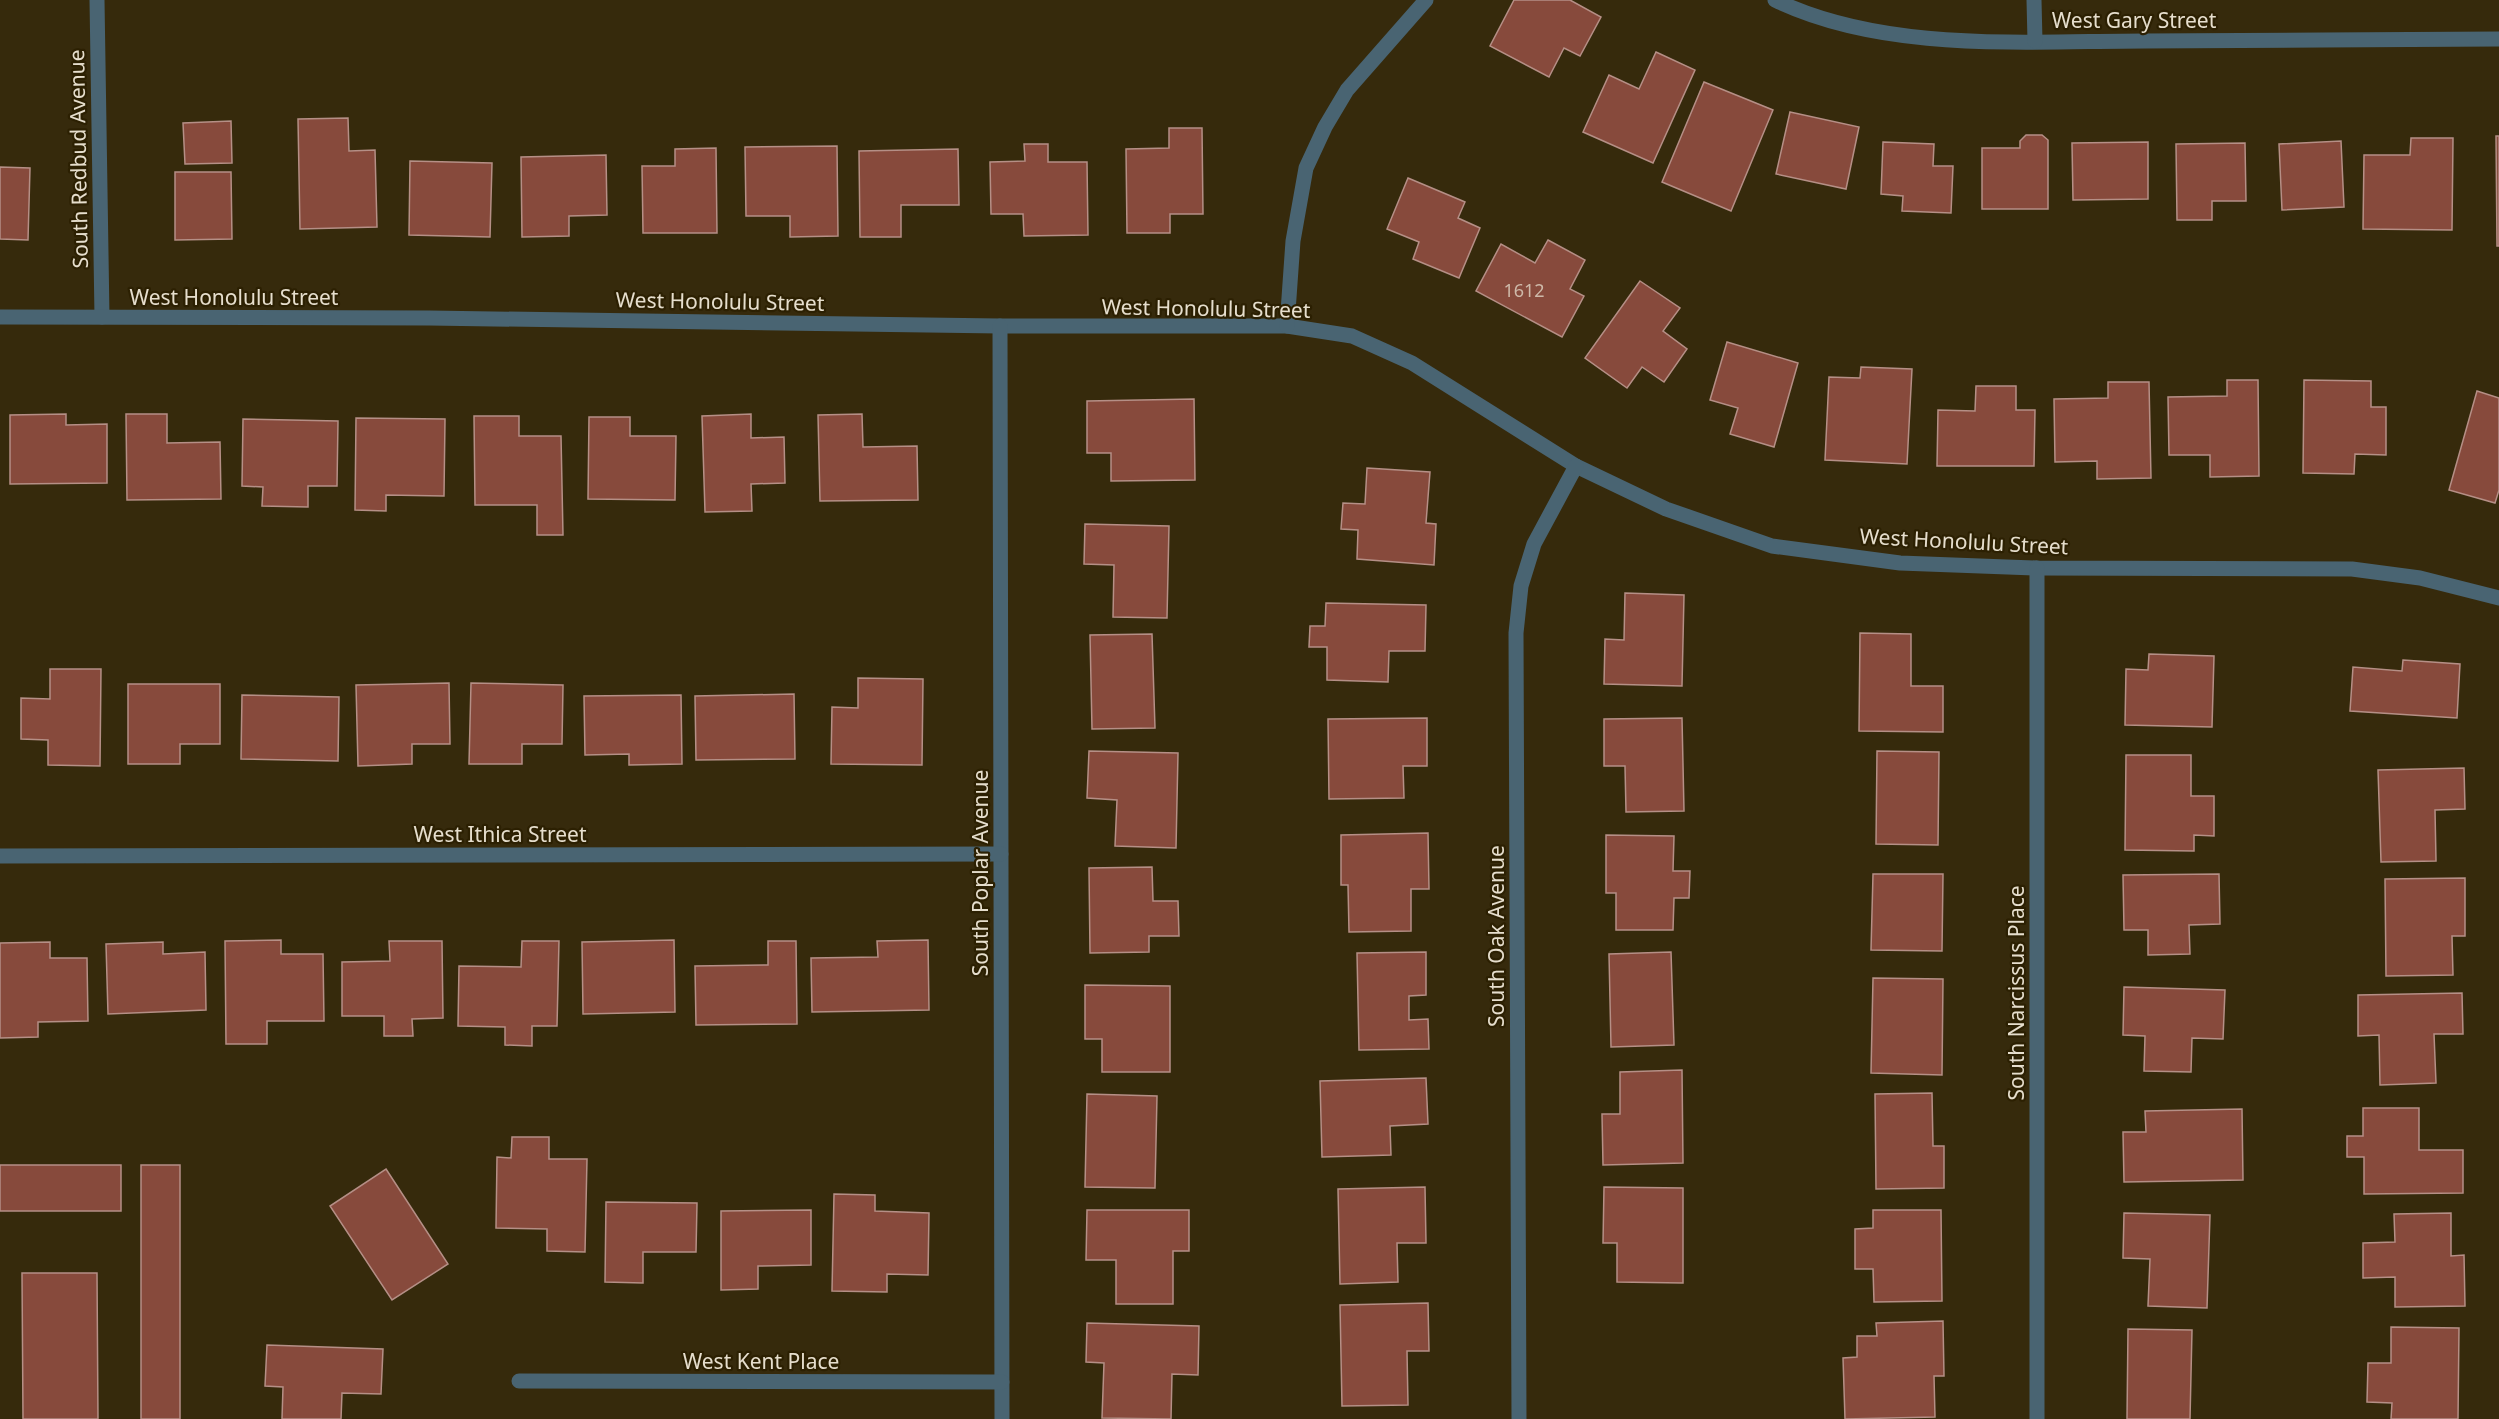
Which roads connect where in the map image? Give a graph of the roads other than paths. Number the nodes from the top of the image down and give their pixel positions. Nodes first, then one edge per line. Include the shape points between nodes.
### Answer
1 (97, 0) edge
2 (1426, 0) edge
3 (1775, 0) edge
4 (2034, 0) edge
5 (2499, 39) edge
6 (2035, 41) junction
7 (0, 317) edge
8 (102, 317) junction
9 (1000, 326) junction
10 (1287, 326) junction
11 (1576, 466) junction
12 (2037, 568) junction
13 (2499, 598) edge
14 (1001, 854) junction
15 (0, 856) edge
16 (519, 1381) dead end
17 (1002, 1382) junction
18 (1002, 1419) edge
19 (1520, 1419) edge
20 (2037, 1419) edge

1 - 8 street, South Redbud Avenue
2 - 10 street via 1347,90 1306,168 1293,241
3 - 6 street, West Gary Street via 1847,26 1917,38
4 - 6 street
5 - 6 street, West Gary Street
7 - 8 street, West Honolulu Street
8 - 9 street, West Honolulu Street
9 - 10 street, West Honolulu Street
9 - 14 street, South Poplar Avenue
10 - 11 street, West Honolulu Street via 1352,336 1412,363
11 - 12 street, West Honolulu Street via 1666,509 1772,546 1900,563
11 - 19 street, South Oak Avenue via 1534,544 1521,586 1516,633
12 - 13 street, West Honolulu Street via 2352,568 2420,578
12 - 20 street, South Narcissus Place
14 - 15 street, West Ithica Street
14 - 17 street, South Poplar Avenue
16 - 17 street, West Kent Place
17 - 18 street, South Poplar Avenue

